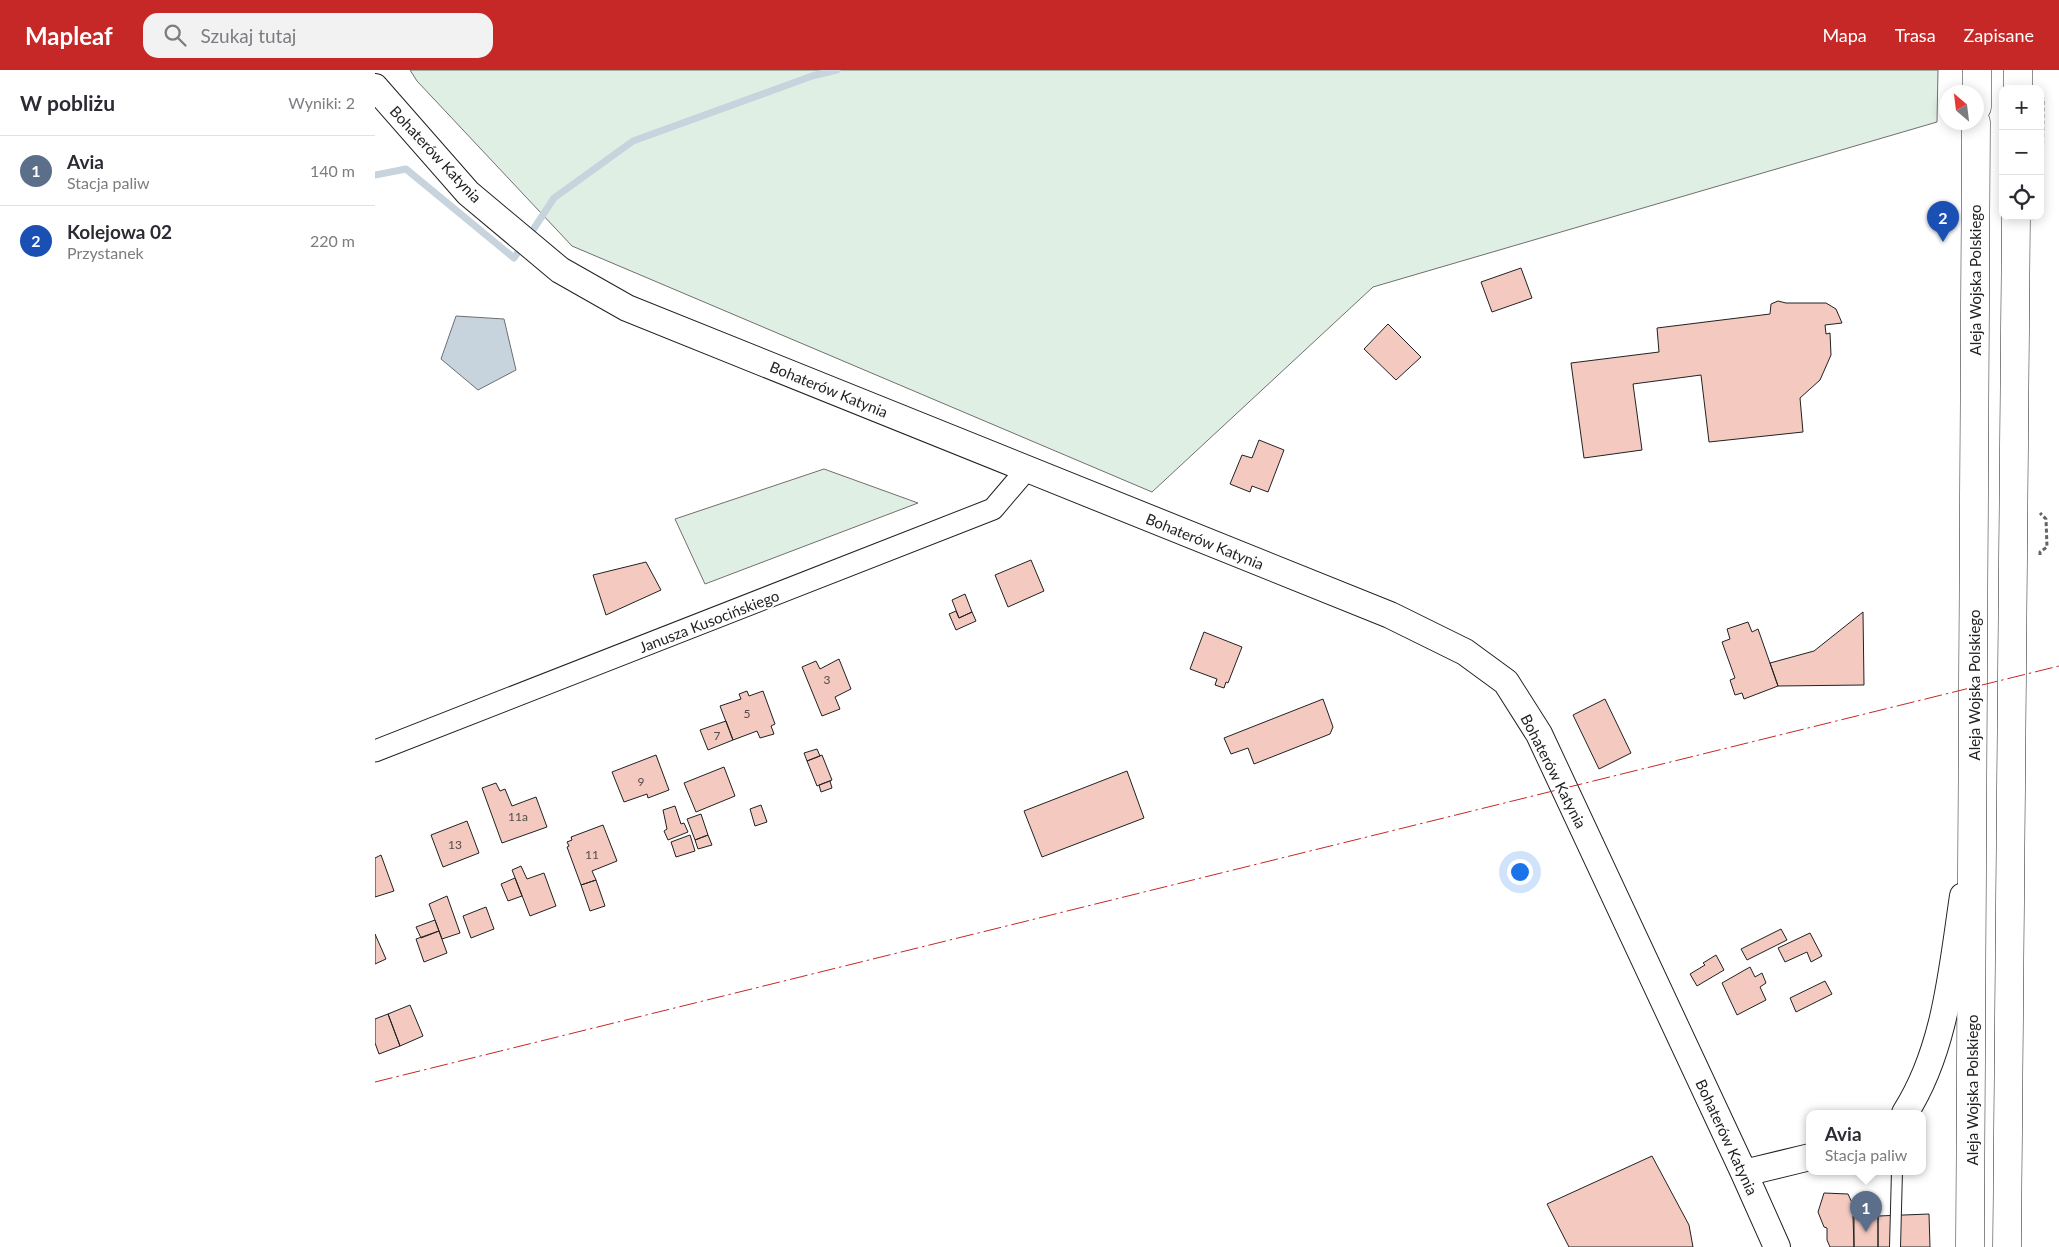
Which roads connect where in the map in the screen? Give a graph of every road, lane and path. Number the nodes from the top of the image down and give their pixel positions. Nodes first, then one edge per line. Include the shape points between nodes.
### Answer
1 (1977, 70) edge
2 (2018, 70) edge
3 (1977, 85) edge
4 (2018, 85) edge
5 (375, 87) edge
6 (1976, 130) edge
7 (2016, 220) edge
8 (1027, 469) junction
9 (375, 751) edge
10 (1974, 823) junction
11 (1907, 1110) edge
12 (1806, 1158) edge
13 (1744, 1173) junction
14 (1897, 1175) edge
15 (1777, 1247) edge
16 (1895, 1247) edge
17 (1970, 1247) edge
18 (2007, 1247) edge

1 - 3 main road
2 - 4 main road
5 - 8 street, Bohaterów Katynia via 468,193 560,270 627,308
6 - 10 main road, Aleja Wojska Polskiego
7 - 18 main road
8 - 9 street, Janusza Kusocińskiego via 993,509
8 - 13 street, Bohaterów Katynia via 1390,616 1465,652 1506,682 1539,734
10 - 11 street via 1948,997 1928,1071
10 - 17 main road, Aleja Wojska Polskiego
12 - 13 street
13 - 15 street, Bohaterów Katynia
14 - 16 lane

